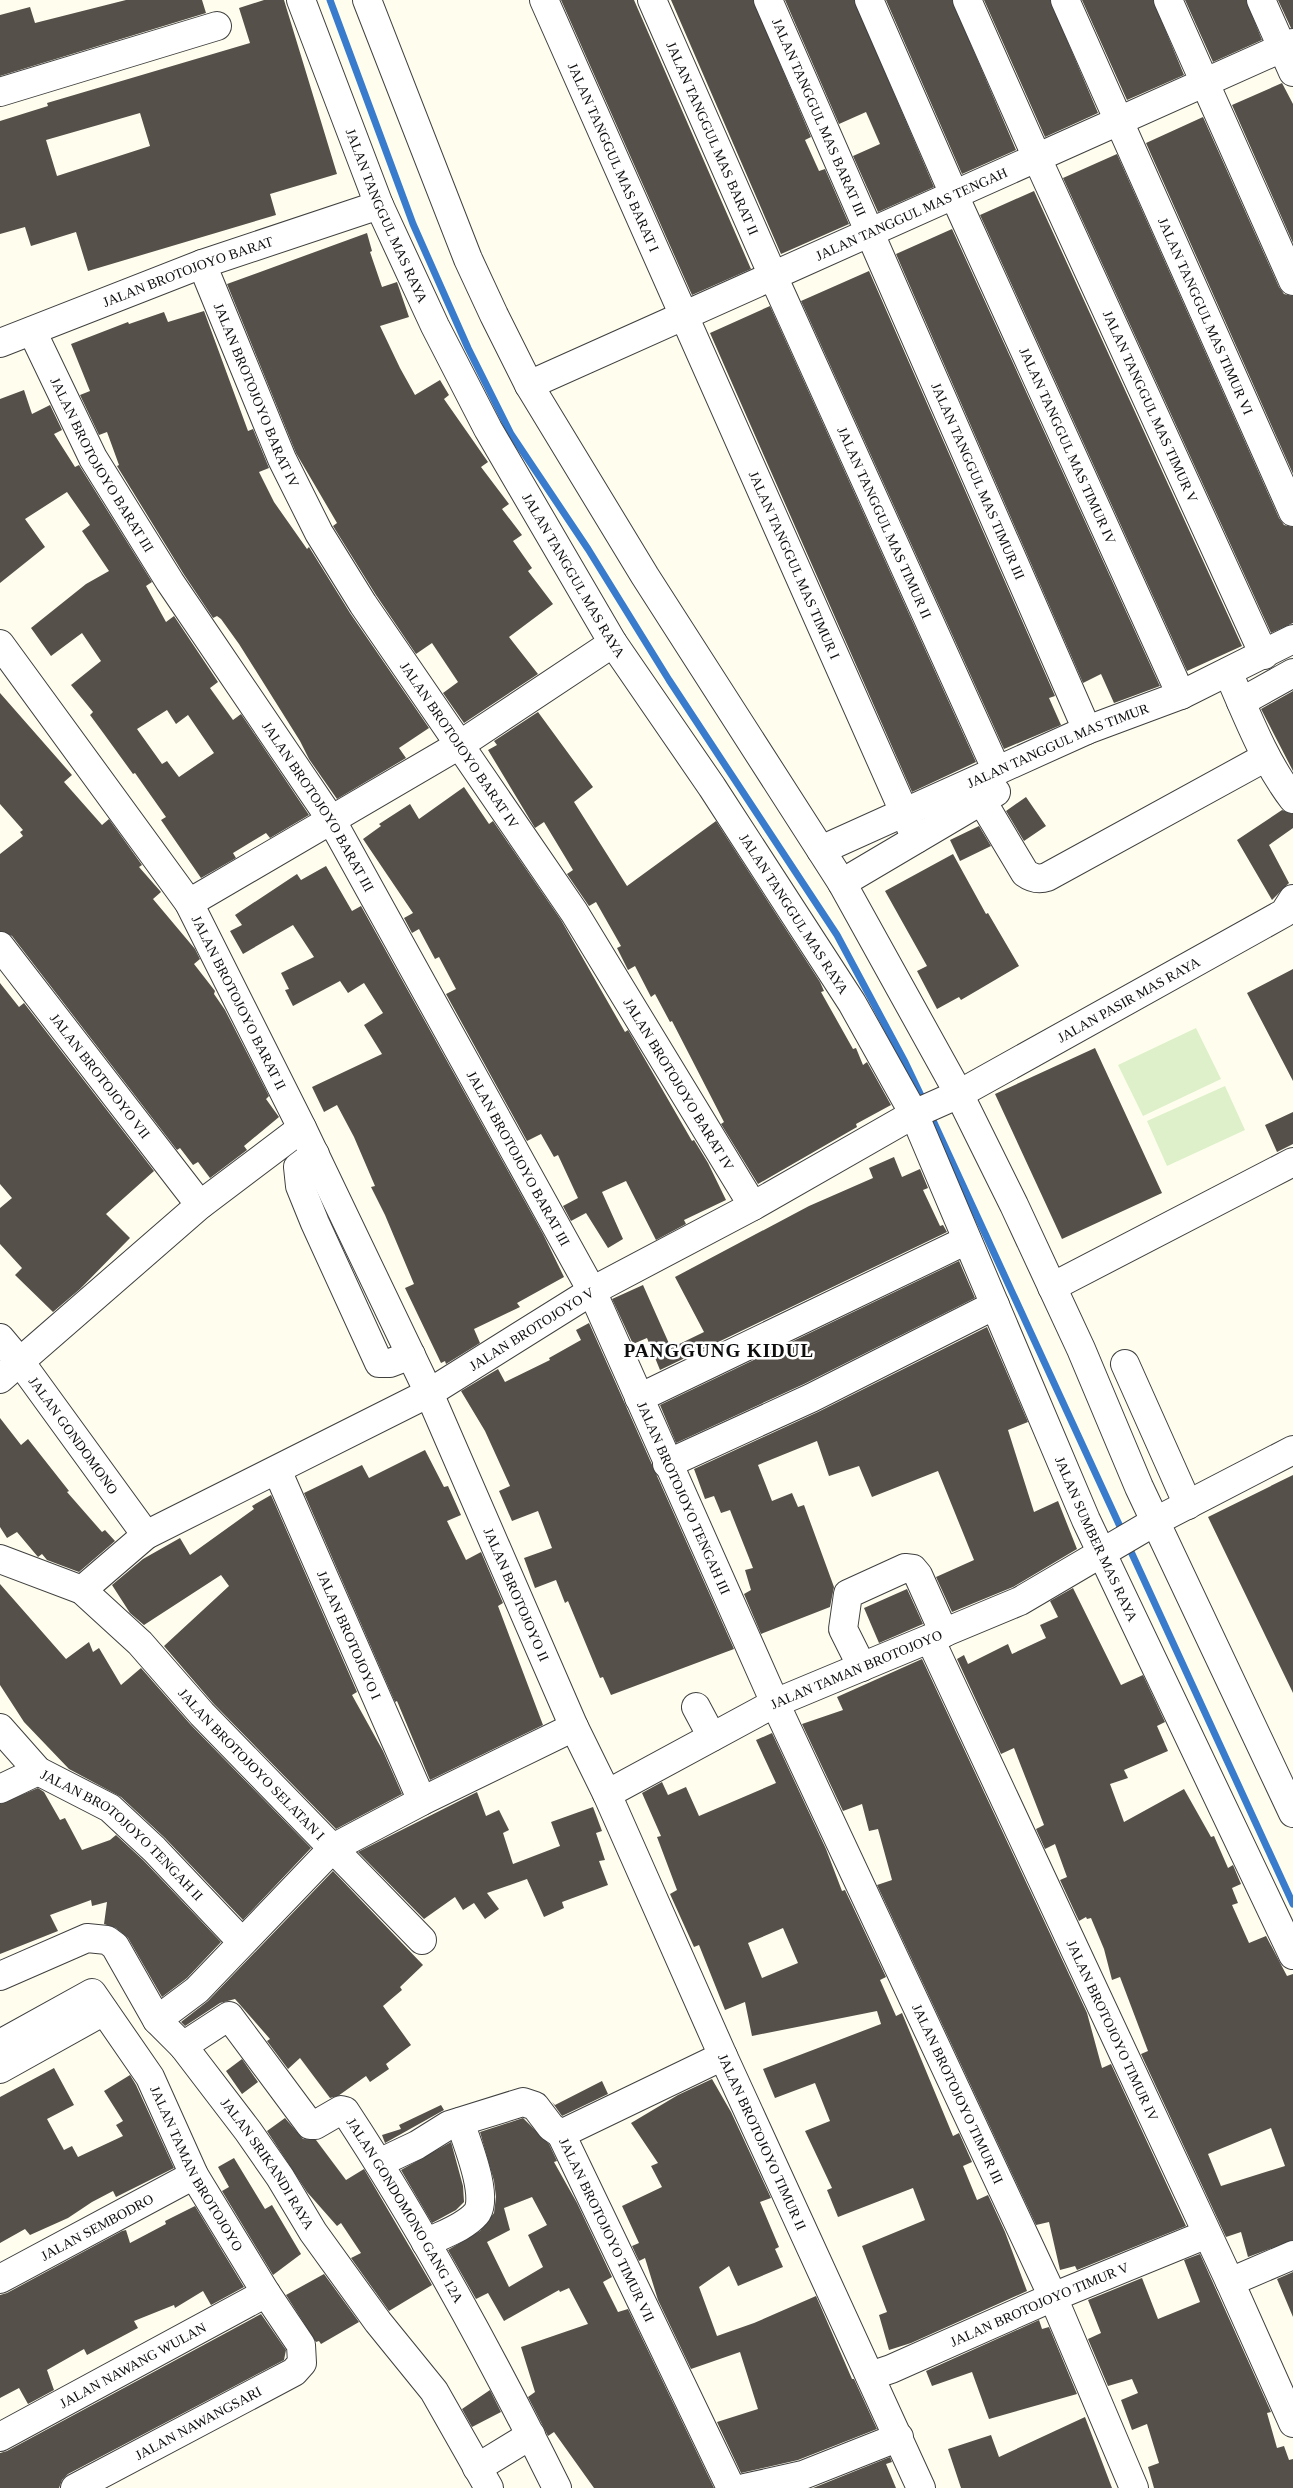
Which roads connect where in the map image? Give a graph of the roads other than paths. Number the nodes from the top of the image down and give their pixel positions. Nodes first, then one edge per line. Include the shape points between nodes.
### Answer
1 (302, 0) edge
2 (366, 0) edge
3 (544, 0) edge
4 (652, 0) edge
5 (768, 0) edge
6 (869, 0) edge
7 (967, 0) edge
8 (1065, 0) edge
9 (1168, 0) edge
10 (1262, 0) edge
11 (217, 26) dead end
12 (1290, 56) edge
13 (1209, 88) junction
14 (0, 92) edge
15 (1122, 127) junction
16 (1039, 164) junction
17 (957, 200) junction
18 (379, 205) junction
19 (873, 238) junction
20 (202, 264) junction
21 (776, 281) junction
22 (1293, 281) edge
23 (686, 321) junction
24 (32, 331) junction
25 (0, 343) edge
26 (532, 389) junction
27 (1293, 512) edge
28 (1293, 639) edge
29 (613, 643) junction
30 (0, 644) edge
31 (1264, 655) junction
32 (1228, 672) junction
33 (1293, 673) edge
34 (1180, 695) junction
35 (1241, 702) junction
36 (1088, 730) junction
37 (461, 744) junction
38 (1266, 757) junction
39 (1008, 766) junction
40 (1293, 799) edge
41 (982, 801) junction
42 (904, 813) junction
43 (332, 821) junction
44 (916, 838) junction
45 (821, 850) junction
46 (842, 882) junction
47 (1293, 899) edge
48 (189, 902) junction
49 (0, 946) edge
50 (952, 1097) junction
51 (916, 1113) junction
52 (302, 1128) junction
53 (1293, 1162) edge
54 (200, 1205) junction
55 (753, 1206) junction
56 (967, 1240) junction
57 (1052, 1286) junction
58 (592, 1291) junction
59 (994, 1305) junction
60 (0, 1338) edge
61 (21, 1362) junction
62 (1125, 1364) dead end
63 (0, 1379) edge
64 (429, 1393) junction
65 (639, 1398) junction
66 (1293, 1450) edge
67 (668, 1464) junction
68 (277, 1470) junction
69 (1188, 1505) junction
70 (1152, 1523) junction
71 (146, 1535) junction
72 (1104, 1551) junction
73 (0, 1559) edge
74 (82, 1590) junction
75 (937, 1636) junction
76 (862, 1667) junction
77 (775, 1703) junction
78 (696, 1707) dead end
79 (574, 1727) junction
80 (0, 1728) edge
81 (712, 1737) junction
82 (38, 1771) junction
83 (0, 1789) edge
84 (607, 1794) junction
85 (422, 1801) junction
86 (1293, 1813) edge
87 (333, 1848) junction
88 (422, 1940) dead end
89 (242, 1942) junction
90 (1293, 1955) edge
91 (0, 1976) edge
92 (98, 2002) junction
93 (156, 2020) junction
94 (0, 2044) edge
95 (183, 2046) junction
96 (724, 2056) junction
97 (0, 2068) edge
98 (460, 2122) junction
99 (561, 2134) junction
100 (379, 2162) junction
101 (194, 2175) junction
102 (1207, 2234) junction
103 (426, 2243) junction
104 (1293, 2255) edge
105 (0, 2279) edge
106 (1230, 2282) junction
107 (266, 2293) junction
108 (1053, 2297) junction
109 (301, 2345) joint
110 (870, 2376) junction
111 (1293, 2423) edge
112 (531, 2435) junction
113 (899, 2437) junction
114 (0, 2438) edge
115 (483, 2478) edge
116 (75, 2488) edge
117 (557, 2488) edge
118 (732, 2488) edge
119 (745, 2488) edge
120 (921, 2488) edge
121 (1134, 2488) edge

1 - 18 street, JALAN TANGGUL MAS RAYA
2 - 26 street via 468,259
3 - 23 street, JALAN TANGGUL MAS BARAT I
4 - 21 street, JALAN TANGGUL MAS BARAT II
5 - 19 street, JALAN TANGGUL MAS BARAT III
6 - 17 street, JALAN TANGGUL MAS TIMUR IV
7 - 16 street, JALAN TANGGUL MAS TIMUR V
8 - 15 street, JALAN TANGGUL MAS TIMUR VI
9 - 13 street
10 - 12 street
11 - 14 street
12 - 13 street, JALAN TANGGUL MAS TENGAH
13 - 15 street, JALAN TANGGUL MAS TENGAH
13 - 22 street
15 - 16 street, JALAN TANGGUL MAS TENGAH
15 - 27 street, JALAN TANGGUL MAS TIMUR VI
16 - 17 street, JALAN TANGGUL MAS TENGAH
16 - 31 street, JALAN TANGGUL MAS TIMUR V
17 - 19 street, JALAN TANGGUL MAS TENGAH
17 - 34 street, JALAN TANGGUL MAS TIMUR IV
18 - 20 street, JALAN BROTOJOYO BARAT
18 - 29 street, JALAN TANGGUL MAS RAYA via 435,326 488,429
19 - 21 street, JALAN TANGGUL MAS TENGAH
19 - 36 street, JALAN TANGGUL MAS TIMUR III
20 - 24 street, JALAN BROTOJOYO BARAT
20 - 37 street, JALAN BROTOJOYO BARAT IV via 282,459 319,533 363,604
21 - 23 street, JALAN TANGGUL MAS TENGAH
21 - 39 street, JALAN TANGGUL MAS TIMUR II
23 - 26 street, JALAN TANGGUL MAS TENGAH
23 - 42 street, JALAN TANGGUL MAS TIMUR I
24 - 25 street, JALAN BROTOJOYO BARAT
24 - 43 street, JALAN BROTOJOYO BARAT III via 93,458 170,582
26 - 45 street via 645,576
28 - 31 street, JALAN TANGGUL MAS TIMUR
29 - 37 street
29 - 51 street, JALAN TANGGUL MAS RAYA via 717,795 852,1003
30 - 48 street, JALAN BROTOJOYO BARAT II
31 - 32 street, JALAN TANGGUL MAS TIMUR
32 - 34 street, JALAN TANGGUL MAS TIMUR
32 - 35 street
33 - 35 street
34 - 36 street, JALAN TANGGUL MAS TIMUR
35 - 38 street
36 - 39 street, JALAN TANGGUL MAS TIMUR
37 - 43 street
37 - 55 street, JALAN BROTOJOYO BARAT IV via 574,912
38 - 40 street
38 - 41 street via 1040,879 1025,873
39 - 41 street via 1016,775 1010,784
39 - 42 street, JALAN TANGGUL MAS TIMUR
41 - 44 street
42 - 44 street, JALAN TANGGUL MAS TIMUR I
42 - 45 street, JALAN TANGGUL MAS TIMUR
43 - 48 street
43 - 58 street, JALAN BROTOJOYO BARAT III
44 - 46 street
45 - 46 street
46 - 50 street
47 - 50 street, JALAN PASIR MAS RAYA via 1284,913
48 - 52 street, JALAN BROTOJOYO BARAT II
49 - 54 street, JALAN BROTOJOYO VII
50 - 51 street, JALAN PASIR MAS RAYA
50 - 57 street
51 - 55 street, JALAN BROTOJOYO V
51 - 56 street, JALAN SUMBER MAS RAYA
52 - 54 street
52 - 64 street, JALAN BROTOJOYO BARAT II
53 - 57 street
54 - 61 street
55 - 58 street, JALAN BROTOJOYO V
56 - 59 street, JALAN SUMBER MAS RAYA
56 - 65 street
57 - 70 street
58 - 64 street, JALAN BROTOJOYO V
58 - 65 street, JALAN BROTOJOYO TENGAH III
59 - 67 street via 812,1398
59 - 72 street, JALAN SUMBER MAS RAYA
60 - 61 street, JALAN GONDOMONO
61 - 63 street
61 - 71 street, JALAN GONDOMONO
62 - 69 street
64 - 68 street, JALAN BROTOJOYO V
64 - 79 street, JALAN BROTOJOYO II
65 - 67 street, JALAN BROTOJOYO TENGAH III
66 - 69 street, JALAN TAMAN BROTOJOYO
67 - 77 street, JALAN BROTOJOYO TENGAH III
68 - 71 street, JALAN BROTOJOYO V
68 - 85 street, JALAN BROTOJOYO I
69 - 70 street, JALAN TAMAN BROTOJOYO
70 - 72 street, JALAN TAMAN BROTOJOYO
70 - 86 street
71 - 74 street, JALAN BROTOJOYO V
72 - 75 street, JALAN TAMAN BROTOJOYO via 1020,1601
72 - 90 street, JALAN SUMBER MAS RAYA
73 - 74 street
74 - 87 street, JALAN BROTOJOYO SELATAN I via 140,1643 202,1714
75 - 76 street, JALAN TAMAN BROTOJOYO
75 - 76 street, JALAN BROTOJOYO TIMUR IV via 918,1576 913,1569 904,1568 848,1594 842,1629
75 - 102 street, JALAN BROTOJOYO TIMUR IV
76 - 77 street, JALAN TAMAN BROTOJOYO
77 - 81 street, JALAN TAMAN BROTOJOYO
77 - 108 street, JALAN BROTOJOYO TIMUR III
78 - 81 street
79 - 84 street, JALAN BROTOJOYO II
79 - 85 street
80 - 82 street, JALAN BROTOJOYO TENGAH II
81 - 84 street, JALAN TAMAN BROTOJOYO
82 - 83 street
82 - 89 street, JALAN BROTOJOYO TENGAH II via 110,1808 154,1849
84 - 96 street, JALAN BROTOJOYO TIMUR II
85 - 87 street
87 - 88 street, JALAN BROTOJOYO SELATAN I
87 - 89 street
89 - 93 street via 197,1990
91 - 93 street, JALAN SRIKANDI RAYA via 87,1938 107,1940 115,1946
92 - 94 street
92 - 97 street
92 - 101 street, JALAN TAMAN BROTOJOYO via 150,2077
93 - 95 street, JALAN SRIKANDI RAYA
95 - 100 street, JALAN GONDOMONO GANG 12A via 226,2016 232,2017 310,2125 343,2110
95 - 115 street, JALAN SRIKANDI RAYA via 280,2177 313,2232 356,2292 434,2391
96 - 99 street, JALAN BROTOJOYO TIMUR VII
96 - 110 street, JALAN BROTOJOYO TIMUR II
98 - 99 street via 529,2103
98 - 100 street
98 - 103 street via 474,2162 480,2209 465,2223
99 - 118 street, JALAN BROTOJOYO TIMUR VII
100 - 103 street, JALAN GONDOMONO GANG 12A
101 - 105 street, JALAN SEMBODRO
101 - 107 street, JALAN TAMAN BROTOJOYO
102 - 106 street, JALAN BROTOJOYO TIMUR IV
102 - 108 street, JALAN BROTOJOYO TIMUR V
103 - 112 street, JALAN GONDOMONO GANG 12A
104 - 106 street
106 - 111 street, JALAN BROTOJOYO TIMUR IV
107 - 109 street, JALAN TAMAN BROTOJOYO
107 - 114 street, JALAN NAWANG WULAN
108 - 110 street, JALAN BROTOJOYO TIMUR V
108 - 121 street, JALAN BROTOJOYO TIMUR III
109 - 116 street, JALAN NAWANGSARI via 302,2363 294,2372
110 - 113 street, JALAN BROTOJOYO TIMUR II
112 - 115 street
112 - 117 street, JALAN GONDOMONO GANG 12A
113 - 119 street via 804,2475
113 - 120 street, JALAN BROTOJOYO TIMUR II

